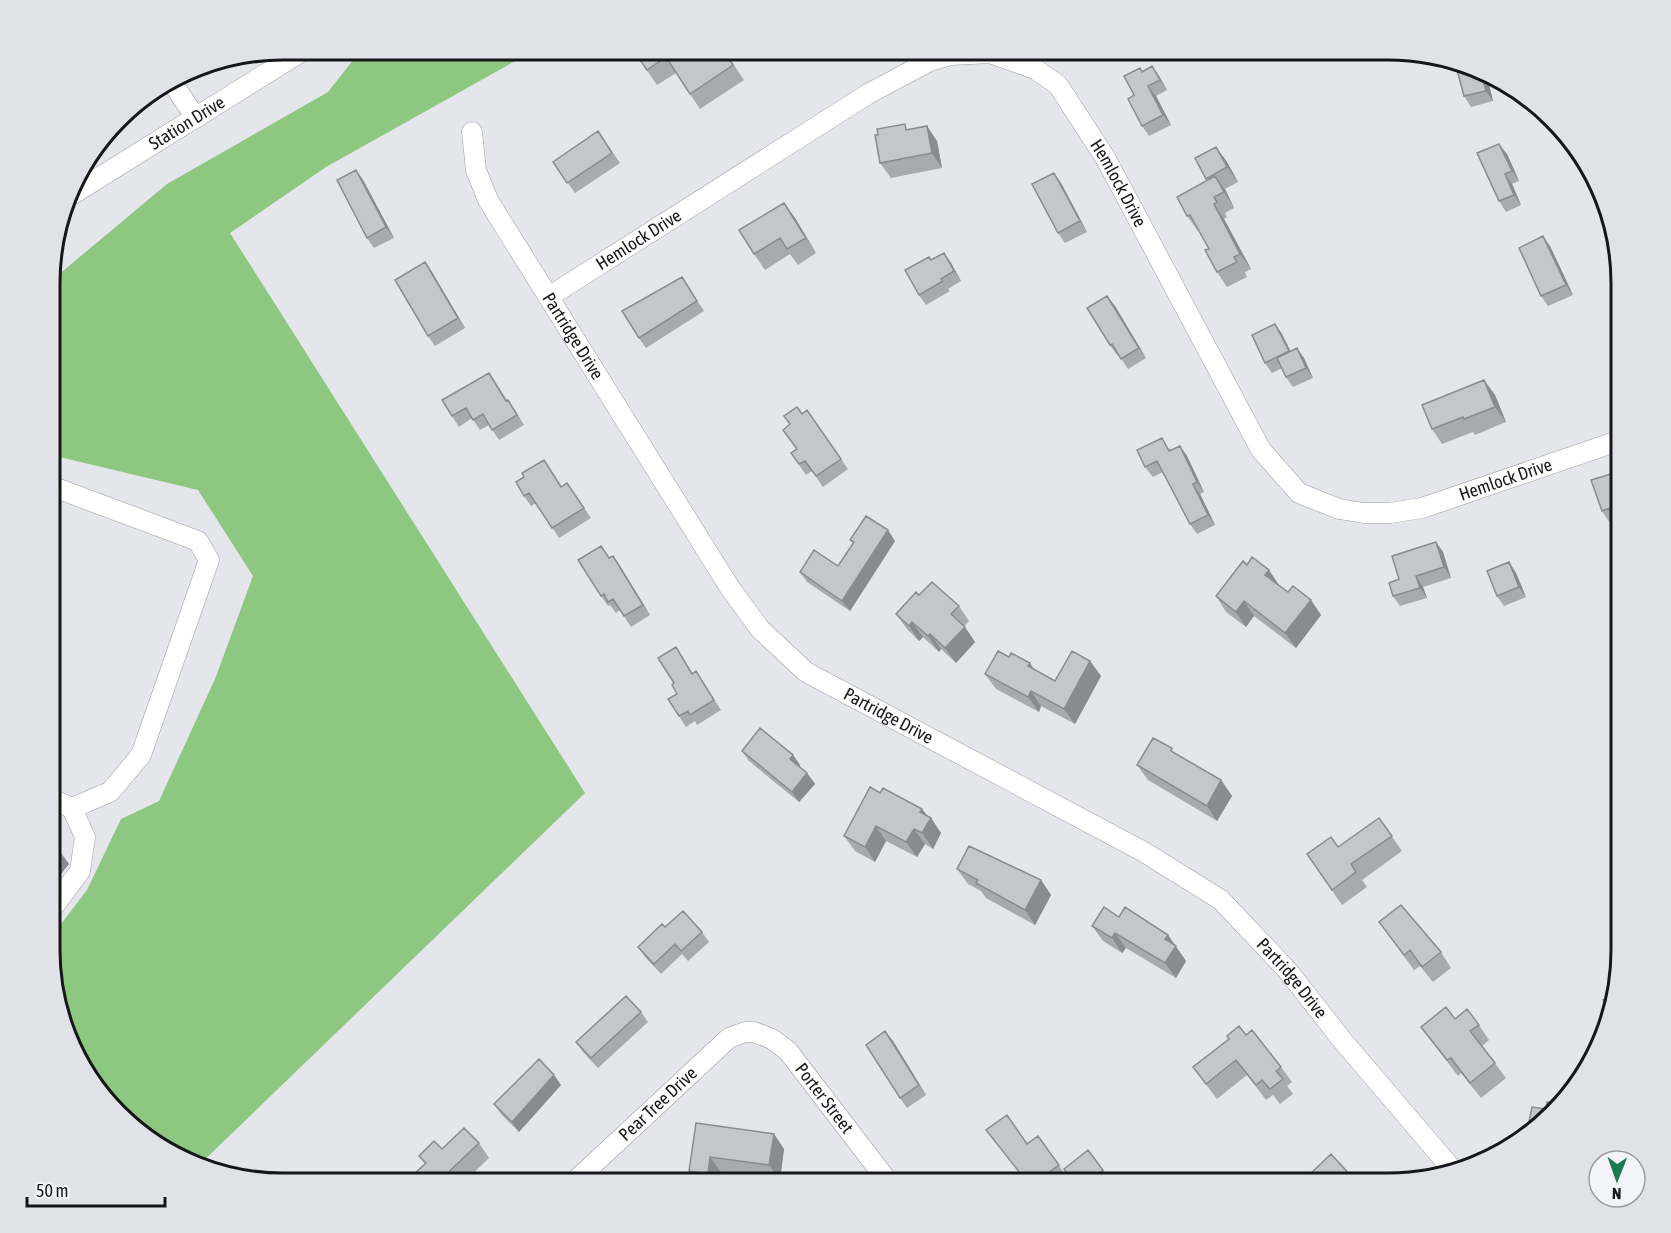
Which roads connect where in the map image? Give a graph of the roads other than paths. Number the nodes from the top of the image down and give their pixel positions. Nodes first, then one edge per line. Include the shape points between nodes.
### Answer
1 (288, 60) edge
2 (934, 60) edge
3 (1010, 60) edge
4 (175, 88) edge
5 (196, 118) junction
6 (472, 132) dead end
7 (81, 189) edge
8 (550, 296) junction
9 (1611, 443) edge
10 (60, 489) edge
11 (60, 803) edge
12 (72, 808) junction
13 (60, 898) edge
14 (745, 1032) joint
15 (1448, 1164) edge
16 (584, 1173) edge
17 (881, 1173) edge

1 - 5 street, Station Drive
2 - 8 street, Hemlock Drive via 868,94
3 - 9 street, Hemlock Drive via 1035,69 1058,85 1106,159 1261,450 1299,493 1340,509 1390,513 1422,508
4 - 5 street
5 - 7 street, Station Drive
6 - 8 street, Partridge Drive via 476,170 488,200
8 - 15 street, Partridge Drive via 730,588 760,629 806,672 1144,852 1221,900 1288,971
10 - 12 street via 198,541 209,560 141,755 110,792
11 - 12 street
12 - 13 street via 85,837 80,871
14 - 16 street, Pear Tree Drive via 717,1047
14 - 17 street, Porter Street via 772,1039 788,1051

